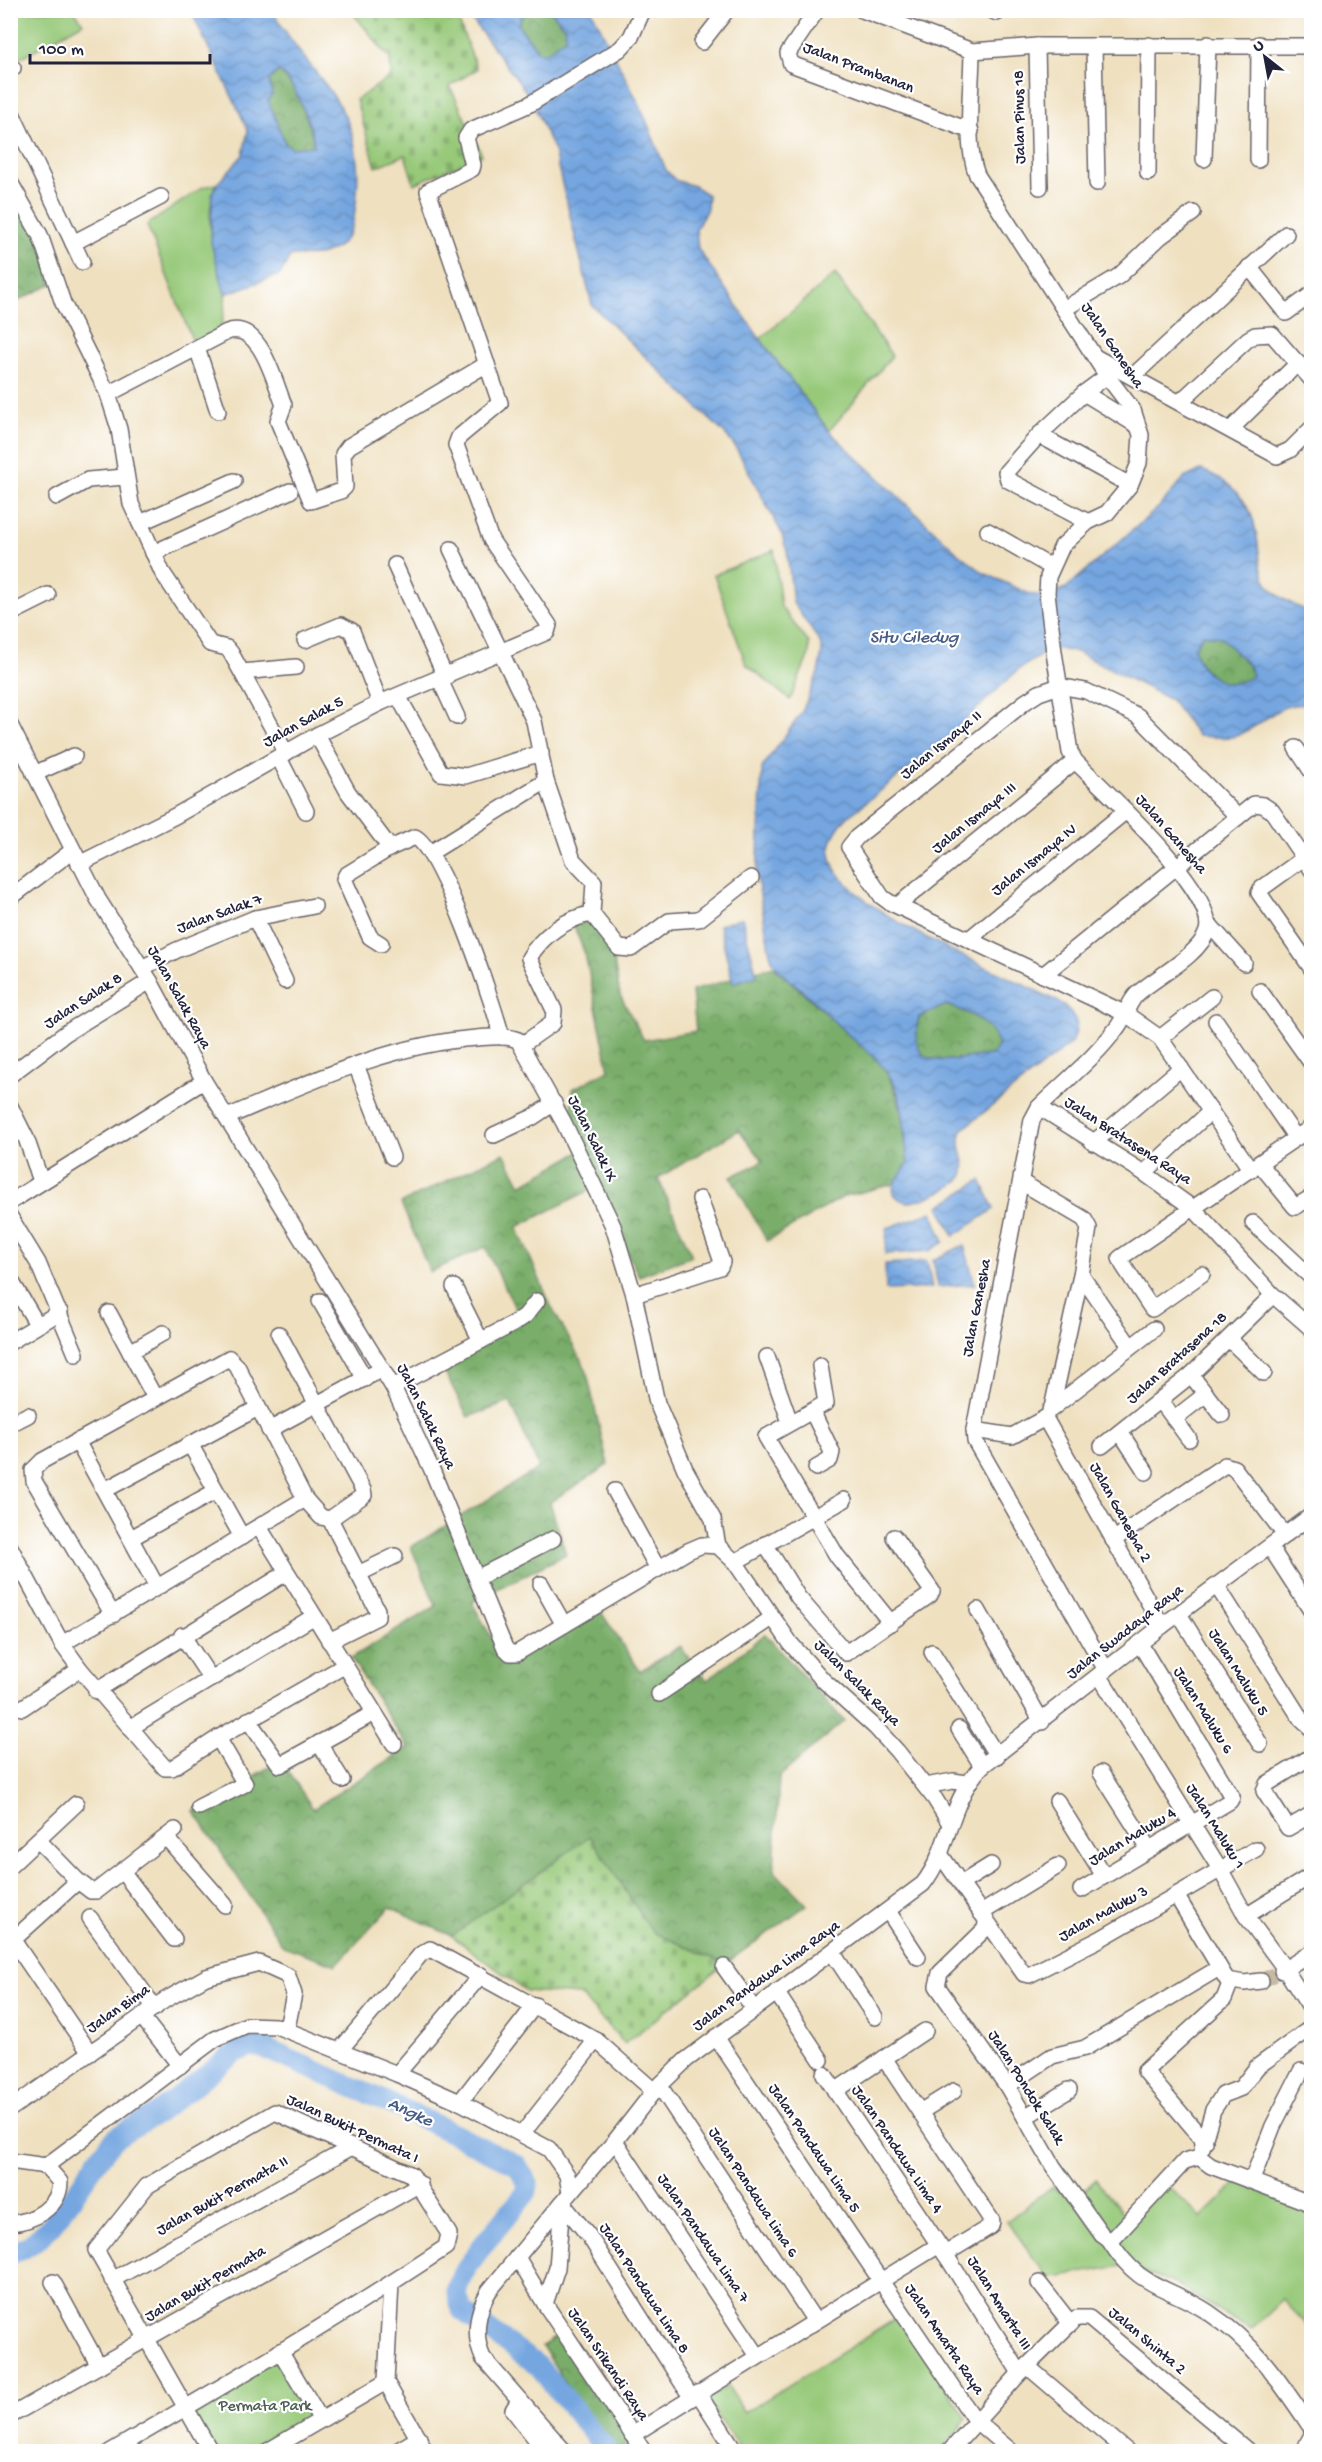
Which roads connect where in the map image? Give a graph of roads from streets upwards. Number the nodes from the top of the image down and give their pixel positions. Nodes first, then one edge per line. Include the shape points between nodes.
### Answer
1 (643, 10) edge
2 (727, 10) edge
3 (817, 10) edge
4 (862, 10) edge
5 (702, 42) dead end
6 (1208, 44) junction
7 (1259, 44) junction
8 (1149, 45) junction
9 (1038, 46) junction
10 (1094, 46) junction
11 (1311, 46) edge
12 (972, 51) junction
13 (10, 110) edge
14 (971, 131) junction
15 (1204, 159) dead end
16 (1258, 160) dead end
17 (1148, 173) dead end
18 (10, 182) edge
19 (1097, 183) dead end
20 (1040, 187) dead end
21 (161, 197) dead end
22 (1192, 213) dead end
23 (1286, 234) dead end
24 (73, 243) junction
25 (82, 262) dead end
26 (1249, 267) junction
27 (1311, 294) edge
28 (1064, 309) junction
29 (197, 348) junction
30 (1097, 358) junction
31 (1298, 363) junction
32 (487, 364) junction
33 (1107, 376) junction
34 (1132, 376) junction
35 (1311, 380) edge
36 (1084, 393) junction
37 (108, 394) junction
38 (1180, 402) junction
39 (218, 411) dead end
40 (1138, 426) junction
41 (1311, 428) edge
42 (1231, 429) junction
43 (1039, 435) junction
44 (125, 477) junction
45 (234, 481) dead end
46 (1130, 485) junction
47 (290, 491) dead end
48 (57, 497) dead end
49 (1088, 522) junction
50 (140, 523) junction
51 (988, 531) dead end
52 (451, 549) dead end
53 (153, 553) junction
54 (395, 565) dead end
55 (1051, 567) junction
56 (48, 595) dead end
57 (10, 614) edge
58 (305, 640) dead end
59 (502, 651) junction
60 (296, 667) dead end
61 (242, 672) junction
62 (443, 679) junction
63 (1059, 686) junction
64 (398, 696) junction
65 (380, 703) junction
66 (457, 717) dead end
67 (11, 726) edge
68 (317, 735) junction
69 (1296, 748) dead end
70 (541, 753) junction
71 (283, 755) junction
72 (74, 756) dead end
73 (1075, 762) junction
74 (1311, 772) edge
75 (34, 774) junction
76 (546, 782) junction
77 (306, 811) dead end
78 (1126, 811) junction
79 (1238, 817) junction
80 (390, 848) junction
81 (430, 853) junction
82 (76, 858) junction
83 (1307, 864) edge
84 (1178, 866) junction
85 (751, 878) dead end
86 (10, 898) edge
87 (898, 905) junction
88 (314, 906) dead end
89 (592, 914) junction
90 (255, 918) junction
91 (1208, 923) junction
92 (969, 939) junction
93 (381, 944) dead end
94 (1244, 963) dead end
95 (1311, 969) edge
96 (146, 975) junction
97 (1043, 975) junction
98 (285, 981) dead end
99 (1260, 991) dead end
100 (1212, 997) dead end
101 (1126, 1014) junction
102 (1216, 1021) dead end
103 (502, 1037) junction
104 (1160, 1038) junction
105 (523, 1044) junction
106 (1311, 1064) edge
107 (356, 1065) junction
108 (1181, 1068) junction
109 (10, 1075) edge
110 (204, 1081) junction
111 (554, 1103) junction
112 (10, 1106) edge
113 (1039, 1107) junction
114 (1211, 1111) junction
115 (227, 1117) junction
116 (1311, 1127) edge
117 (494, 1135) dead end
118 (1296, 1138) junction
119 (1093, 1143) junction
120 (392, 1157) dead end
121 (1256, 1167) junction
122 (1144, 1173) junction
123 (41, 1181) junction
124 (1021, 1182) junction
125 (1311, 1197) edge
126 (700, 1199) dead end
127 (10, 1202) edge
128 (1194, 1209) junction
129 (10, 1217) edge
130 (1253, 1223) dead end
131 (1202, 1274) dead end
132 (1081, 1275) junction
133 (1311, 1278) edge
134 (10, 1279) edge
135 (454, 1287) dead end
136 (634, 1294) junction
137 (1273, 1295) junction
138 (320, 1301) dead end
139 (537, 1301) dead end
140 (60, 1312) junction
141 (109, 1313) dead end
142 (34, 1319) dead end
143 (1154, 1329) dead end
144 (1311, 1329) edge
145 (163, 1333) dead end
146 (279, 1334) dead end
147 (1229, 1339) junction
148 (481, 1341) junction
149 (10, 1342) edge
150 (1130, 1346) junction
151 (130, 1352) junction
152 (76, 1354) dead end
153 (767, 1357) dead end
154 (819, 1366) dead end
155 (382, 1369) junction
156 (1264, 1373) dead end
157 (1191, 1376) junction
158 (364, 1379) junction
159 (393, 1387) junction
160 (1206, 1394) junction
161 (155, 1398) junction
162 (1161, 1401) junction
163 (317, 1405) junction
164 (258, 1408) junction
165 (812, 1411) junction
166 (1049, 1413) junction
167 (28, 1415) dead end
168 (1222, 1415) dead end
169 (1174, 1419) junction
170 (790, 1422) junction
171 (10, 1424) edge
172 (269, 1430) junction
173 (974, 1430) junction
174 (1120, 1432) junction
175 (1189, 1439) dead end
176 (77, 1441) junction
177 (190, 1444) junction
178 (1102, 1446) dead end
179 (816, 1468) dead end
180 (1146, 1472) dead end
181 (105, 1490) junction
182 (216, 1491) junction
183 (615, 1491) dead end
184 (305, 1499) junction
185 (844, 1500) dead end
186 (1311, 1515) edge
187 (812, 1518) junction
188 (330, 1519) junction
189 (259, 1527) junction
190 (1285, 1535) junction
191 (242, 1537) junction
192 (894, 1537) dead end
193 (130, 1538) junction
194 (554, 1539) dead end
195 (1113, 1540) junction
196 (765, 1544) junction
197 (718, 1546) junction
198 (10, 1547) edge
199 (1273, 1552) junction
200 (395, 1556) dead end
201 (735, 1562) junction
202 (658, 1569) junction
203 (286, 1573) junction
204 (358, 1574) junction
205 (477, 1578) junction
206 (542, 1584) dead end
207 (1217, 1586) junction
208 (157, 1587) junction
209 (978, 1610) dead end
210 (1311, 1612) edge
211 (113, 1615) junction
212 (314, 1617) junction
213 (772, 1618) junction
214 (1181, 1618) junction
215 (891, 1623) junction
216 (564, 1625) junction
217 (1162, 1626) junction
218 (182, 1635) junction
219 (329, 1641) junction
220 (62, 1644) junction
221 (1140, 1644) junction
222 (932, 1652) dead end
223 (344, 1666) junction
224 (80, 1669) junction
225 (1102, 1672) junction
226 (211, 1679) junction
227 (96, 1691) junction
228 (659, 1694) dead end
229 (22, 1708) dead end
230 (374, 1713) junction
231 (248, 1720) junction
232 (1042, 1722) junction
233 (130, 1728) junction
234 (959, 1730) dead end
235 (1311, 1730) edge
236 (218, 1738) junction
237 (319, 1743) junction
238 (394, 1744) dead end
239 (1260, 1744) dead end
240 (997, 1756) junction
241 (1311, 1756) edge
242 (982, 1766) junction
243 (1101, 1773) dead end
244 (342, 1780) dead end
245 (966, 1783) junction
246 (925, 1786) junction
247 (1232, 1797) joint
248 (1057, 1801) dead end
249 (76, 1804) dead end
250 (199, 1808) dead end
251 (1311, 1814) edge
252 (949, 1822) junction
253 (1191, 1824) junction
254 (38, 1840) junction
255 (1149, 1849) junction
256 (1256, 1849) dead end
257 (940, 1854) junction
258 (992, 1865) dead end
259 (10, 1866) edge
260 (1058, 1866) dead end
261 (1220, 1869) junction
262 (122, 1871) junction
263 (1311, 1875) edge
264 (1104, 1876) junction
265 (78, 1881) junction
266 (962, 1883) junction
267 (1081, 1890) dead end
268 (1176, 1895) junction
269 (225, 1905) dead end
270 (888, 1911) junction
271 (1246, 1916) junction
272 (90, 1918) dead end
273 (984, 1918) junction
274 (12, 1938) edge
275 (174, 1939) dead end
276 (832, 1952) junction
277 (1311, 1952) edge
278 (918, 1957) dead end
279 (724, 1967) dead end
280 (1219, 1968) junction
281 (1284, 1970) junction
282 (481, 1975) junction
283 (1231, 1981) junction
284 (1261, 1981) tunnel mouth
285 (776, 1992) junction
286 (535, 2005) junction
287 (155, 2008) junction
288 (754, 2009) junction
289 (1311, 2011) edge
290 (142, 2017) junction
291 (874, 2017) dead end
292 (1311, 2026) edge
293 (287, 2028) junction
294 (925, 2031) dead end
295 (716, 2037) junction
296 (596, 2040) junction
297 (340, 2050) junction
298 (90, 2053) junction
299 (884, 2058) junction
300 (180, 2066) junction
301 (1301, 2071) dead end
302 (397, 2074) junction
303 (1007, 2086) junction
304 (656, 2088) junction
305 (1069, 2090) dead end
306 (835, 2091) junction
307 (954, 2091) dead end
308 (460, 2102) junction
309 (12, 2103) edge
310 (920, 2112) junction
311 (1025, 2116) junction
312 (522, 2134) junction
313 (615, 2141) junction
314 (1205, 2142) junction
315 (352, 2147) junction
316 (1199, 2157) junction
317 (10, 2160) edge
318 (46, 2166) junction
319 (567, 2175) junction
320 (584, 2177) junction
321 (1252, 2180) junction
322 (420, 2184) junction
323 (566, 2198) junction
324 (1311, 2204) edge
325 (10, 2223) edge
326 (1109, 2240) junction
327 (942, 2249) junction
328 (517, 2257) junction
329 (112, 2280) junction
330 (880, 2281) junction
331 (53, 2282) dead end
332 (391, 2283) junction
333 (1039, 2283) dead end
334 (545, 2304) junction
335 (815, 2321) junction
336 (1071, 2324) junction
337 (147, 2339) junction
338 (280, 2351) junction
339 (758, 2356) junction
340 (99, 2366) junction
341 (1023, 2370) junction
342 (386, 2382) junction
343 (694, 2395) junction
344 (519, 2400) junction
345 (185, 2408) junction
346 (10, 2416) edge
347 (321, 2420) junction
348 (975, 2420) junction
349 (1311, 2429) edge
350 (632, 2435) junction
351 (1311, 2435) edge
352 (422, 2445) edge
353 (110, 2451) edge
354 (211, 2451) edge
355 (266, 2451) edge
356 (395, 2451) edge
357 (546, 2451) edge
358 (565, 2451) edge
359 (644, 2451) edge
360 (736, 2451) edge
361 (949, 2451) edge
362 (1012, 2451) edge
363 (1128, 2451) edge
364 (1249, 2451) edge
365 (1309, 2451) edge

1 - 32 street via 631,37 620,49 530,104 471,130 466,138 472,169 428,191
2 - 5 street
3 - 14 street, Jalan Prambanan via 788,53 791,64
4 - 12 street
6 - 7 street
6 - 8 street
6 - 15 street
7 - 11 street
7 - 16 street
8 - 10 street
8 - 17 street
9 - 10 street
9 - 12 street
9 - 20 street, Jalan Pinus 18
10 - 19 street
12 - 14 street, Jalan Ganesha
13 - 24 street
14 - 28 street, Jalan Ganesha via 977,175
18 - 37 street via 40,234 63,303
21 - 24 street
22 - 28 street via 1125,271
23 - 26 street
24 - 25 street
26 - 27 street via 1286,313
26 - 34 street
28 - 30 street, Jalan Ganesha
29 - 32 street via 235,329 250,334 262,352 284,405 278,420 311,501 345,487 344,454 350,446
29 - 37 street
29 - 39 street
30 - 33 street, Jalan Ganesha
30 - 34 street
31 - 35 street
31 - 38 street via 1272,334 1255,335
31 - 42 street
32 - 59 street, Jalan Salak 5 via 500,402 459,437 456,445 491,540 549,625 547,632
33 - 36 street
33 - 40 street, Jalan Ganesha via 1133,410
34 - 38 street
36 - 40 street
36 - 43 street
37 - 44 street via 119,429
38 - 42 street
40 - 46 street, Jalan Ganesha via 1141,452
41 - 42 street via 1290,450 1277,456
43 - 46 street
43 - 49 street via 1006,472 1008,480
44 - 48 street via 88,480
44 - 50 street
45 - 50 street
46 - 49 street, Jalan Ganesha via 1107,513
47 - 53 street
49 - 55 street, Jalan Ganesha via 1062,546
50 - 53 street
51 - 55 street
52 - 59 street
53 - 61 street via 210,644 227,648
54 - 62 street
55 - 63 street, Jalan Ganesha via 1047,593
56 - 57 street
58 - 65 street via 341,625 348,626
59 - 62 street, Jalan Salak 5
59 - 70 street via 534,721
60 - 61 street
61 - 71 street
62 - 64 street, Jalan Salak 5
62 - 66 street
63 - 73 street, Jalan Ganesha
63 - 79 street via 1086,691 1138,716
63 - 87 street, Jalan Ismaya II via 1025,702 852,842 850,852 882,897
64 - 65 street, Jalan Salak 5
64 - 70 street via 441,772 466,776
65 - 68 street, Jalan Salak 5
67 - 75 street, Jalan Salak Raya
68 - 71 street, Jalan Salak 5
68 - 80 street via 348,792
69 - 74 street
70 - 76 street
71 - 77 street
71 - 82 street, Jalan Salak 5 via 175,816
72 - 75 street
73 - 78 street, Jalan Ganesha
73 - 87 street, Jalan Ismaya III
75 - 82 street, Jalan Salak Raya
76 - 81 street
76 - 89 street via 573,860 594,882
78 - 84 street, Jalan Ganesha
78 - 92 street, Jalan Ismaya IV
79 - 83 street via 1254,804 1272,811
79 - 84 street
80 - 81 street via 415,837
80 - 93 street via 344,879 370,937
81 - 103 street via 490,993
82 - 86 street, Jalan Salak 5
82 - 96 street, Jalan Salak Raya
83 - 95 street via 1259,893
84 - 91 street, Jalan Ganesha via 1199,897
84 - 97 street
85 - 89 street via 699,919 669,921 631,949 619,948
87 - 92 street
88 - 90 street, Jalan Salak 7
89 - 105 street via 579,916 540,941 529,958 554,1010 553,1023
90 - 96 street, Jalan Salak 7 via 177,950
90 - 98 street
91 - 94 street
91 - 101 street, Jalan Ganesha via 1198,947 1137,994
92 - 97 street
96 - 109 street, Jalan Salak 8
96 - 110 street, Jalan Salak Raya
97 - 101 street
99 - 106 street
100 - 104 street
101 - 104 street
101 - 113 street, Jalan Ganesha
102 - 118 street
103 - 105 street
103 - 107 street via 427,1044
104 - 108 street
105 - 111 street, Jalan Salak IX
107 - 115 street
107 - 120 street
108 - 114 street
108 - 119 street
110 - 115 street, Jalan Salak Raya
110 - 123 street
111 - 117 street
111 - 136 street, Jalan Salak IX via 613,1226
112 - 123 street
113 - 119 street, Jalan Bratasena Raya
113 - 124 street, Jalan Ganesha via 1032,1120
114 - 121 street
114 - 122 street
115 - 155 street, Jalan Salak Raya
116 - 118 street, Jalan Bratasena Raya
118 - 121 street, Jalan Bratasena Raya
119 - 122 street, Jalan Bratasena Raya
121 - 125 street via 1295,1207
121 - 128 street, Jalan Bratasena Raya
122 - 128 street, Jalan Bratasena Raya
123 - 127 street
124 - 132 street via 1084,1220 1089,1228
124 - 173 street, Jalan Ganesha
126 - 136 street via 722,1262 720,1267
128 - 131 street via 1120,1258 1152,1309
128 - 137 street, Jalan Bratasena Raya
129 - 140 street via 38,1263
130 - 133 street
132 - 150 street
132 - 166 street
134 - 142 street
135 - 148 street
136 - 197 street, Jalan Salak IX via 657,1403 685,1469 713,1519
137 - 144 street, Jalan Bratasena Raya
137 - 147 street, Jalan Bratasena 18
138 - 158 street
139 - 148 street via 525,1316
140 - 149 street
140 - 152 street
141 - 151 street
143 - 150 street
145 - 151 street
146 - 163 street
147 - 156 street
147 - 157 street, Jalan Bratasena 18
148 - 159 street
150 - 166 street
151 - 161 street
153 - 170 street
154 - 165 street via 826,1403
155 - 158 street
155 - 159 street, Jalan Salak Raya
157 - 160 street
157 - 162 street, Jalan Bratasena 18
158 - 163 street
159 - 205 street, Jalan Salak Raya
160 - 168 street
160 - 169 street
161 - 164 street via 229,1358
161 - 176 street
162 - 169 street
162 - 174 street, Jalan Bratasena 18
163 - 172 street
163 - 188 street via 364,1496
164 - 172 street
164 - 177 street
165 - 170 street
165 - 179 street via 832,1452 830,1460
166 - 173 street via 1012,1436
166 - 195 street, Jalan Ganesha 2
167 - 171 street
169 - 175 street
170 - 187 street via 766,1437
172 - 184 street
173 - 225 street via 975,1441
174 - 178 street, Jalan Bratasena 18
174 - 180 street
176 - 181 street
176 - 211 street via 42,1461 33,1470 33,1477
177 - 181 street
177 - 182 street
181 - 193 street
182 - 191 street
182 - 193 street
183 - 202 street
184 - 188 street via 321,1516
184 - 189 street
185 - 187 street
186 - 190 street, Jalan Swadaya Raya
187 - 196 street
187 - 215 street via 847,1570
188 - 204 street
189 - 191 street
189 - 203 street
190 - 195 street via 1234,1468 1225,1465
190 - 199 street, Jalan Swadaya Raya
191 - 208 street
192 - 215 street via 932,1591
193 - 208 street
194 - 205 street
195 - 217 street, Jalan Ganesha 2
196 - 201 street
196 - 215 street via 798,1597 843,1652 850,1652
197 - 201 street, Jalan Salak Raya
197 - 202 street, Jalan Salak Raya via 702,1545
198 - 220 street
199 - 207 street, Jalan Swadaya Raya
199 - 210 street
200 - 204 street
201 - 213 street, Jalan Salak Raya
202 - 216 street, Jalan Salak Raya
203 - 212 street
203 - 218 street
204 - 219 street via 377,1617
205 - 216 street, Jalan Salak Raya via 510,1653 517,1653
206 - 216 street
207 - 214 street, Jalan Swadaya Raya
207 - 235 street via 1300,1719
208 - 211 street
209 - 232 street
211 - 220 street
212 - 219 street
212 - 226 street
213 - 228 street
213 - 246 street, Jalan Salak Raya via 808,1663 875,1727
214 - 217 street, Jalan Swadaya Raya
214 - 239 street, Jalan Maluku 5
217 - 221 street, Jalan Swadaya Raya
218 - 226 street
218 - 227 street
219 - 223 street
220 - 224 street
221 - 225 street, Jalan Swadaya Raya
221 - 247 street, Jalan Maluku 6
222 - 240 street
223 - 230 street
223 - 231 street
224 - 227 street
224 - 229 street
225 - 232 street, Jalan Swadaya Raya
225 - 253 street, Jalan Maluku 1
226 - 233 street
227 - 233 street
230 - 237 street
230 - 238 street
231 - 236 street
231 - 237 street via 280,1765
232 - 240 street, Jalan Swadaya Raya
233 - 236 street via 158,1763 169,1769
234 - 242 street
236 - 250 street via 245,1784
237 - 244 street
240 - 242 street, Jalan Swadaya Raya
241 - 251 street via 1264,1788 1288,1827
242 - 245 street, Jalan Swadaya Raya
243 - 255 street
245 - 246 street
245 - 252 street, Jalan Pandawa Lima Raya
246 - 252 street, Jalan Salak Raya
247 - 253 street, Jalan Maluku 4
248 - 264 street
249 - 254 street
252 - 257 street, Jalan Pandawa Lima Raya
253 - 255 street, Jalan Maluku 4
253 - 261 street, Jalan Maluku 1
254 - 259 street
254 - 265 street
255 - 264 street, Jalan Maluku 4
256 - 261 street, Jalan Maluku 3
257 - 266 street
257 - 270 street, Jalan Pandawa Lima Raya via 923,1884
258 - 266 street
260 - 273 street
261 - 268 street, Jalan Maluku 3
261 - 271 street, Jalan Maluku 1
262 - 265 street via 93,1892
262 - 269 street via 170,1834
262 - 275 street
263 - 271 street
264 - 267 street, Jalan Maluku 4
265 - 274 street
266 - 273 street
268 - 273 street, Jalan Maluku 3 via 1029,1975 1024,1974
268 - 280 street
270 - 276 street, Jalan Pandawa Lima Raya
270 - 278 street
271 - 281 street, Jalan Maluku 1
272 - 287 street
273 - 303 street, Jalan Pondok Salak via 985,1929 940,1974 937,1986
274 - 298 street
276 - 285 street, Jalan Pandawa Lima Raya
276 - 291 street
277 - 281 street
279 - 288 street
280 - 283 street
280 - 303 street via 1085,2048 1052,2056
281 - 289 street, Jalan Maluku 1
282 - 286 street, Jalan Pandawa Lima 6
282 - 297 street, Jalan Pandawa Lima 6 via 436,1951 425,1951
282 - 302 street
283 - 284 street
283 - 314 street via 1224,2000 1145,2071
285 - 288 street, Jalan Pandawa Lima Raya
285 - 306 street, Jalan Pandawa Lima 4
286 - 296 street, Jalan Pandawa Lima 6
286 - 308 street
287 - 290 street, Jalan Bima
287 - 293 street, Jalan Bima via 206,1977 259,1963 288,1976 292,1983 294,1994
288 - 295 street, Jalan Pandawa Lima Raya
290 - 298 street, Jalan Bima
290 - 300 street
292 - 314 street via 1257,2067 1241,2088 1223,2095 1213,2110
293 - 297 street
293 - 300 street via 256,2024 237,2028 215,2039
294 - 299 street
295 - 304 street, Jalan Pandawa Lima Raya
295 - 330 street, Jalan Pandawa Lima 5
296 - 304 street, Jalan Pandawa Lima 6
296 - 312 street
297 - 302 street
298 - 309 street, Jalan Bima
299 - 306 street
299 - 310 street
300 - 318 street
301 - 321 street
302 - 308 street
303 - 311 street, Jalan Pondok Salak
304 - 313 street, Jalan Pandawa Lima Raya
304 - 335 street, Jalan Pandawa Lima 6
305 - 311 street
306 - 327 street, Jalan Pandawa Lima 4
307 - 310 street
308 - 312 street
310 - 327 street via 992,2221 991,2226
311 - 326 street, Jalan Pondok Salak via 1056,2172
312 - 319 street via 552,2151
313 - 320 street, Jalan Pandawa Lima Raya
313 - 339 street, Jalan Pandawa Lima 7
314 - 316 street
315 - 322 street, Jalan Bukit Permata I via 408,2172
315 - 329 street, Jalan Bukit Permata II
315 - 329 street, Jalan Bukit Permata I via 283,2115 269,2114 144,2190 96,2250
316 - 321 street via 1211,2166
316 - 326 street via 1185,2161
317 - 318 street
318 - 325 street via 60,2182 57,2197 34,2217
319 - 320 street
319 - 323 street, Jalan Srikandi Raya
320 - 323 street, Jalan Pandawa Lima Raya
321 - 324 street
322 - 332 street via 450,2234 450,2241
322 - 337 street, Jalan Bukit Permata
323 - 328 street, Jalan Pandawa Lima Raya
323 - 334 street, Jalan Srikandi Raya via 557,2268
323 - 343 street, Jalan Pandawa Lima 8
326 - 349 street, Jalan Pondok Salak via 1122,2261 1134,2271 1166,2292 1207,2311 1251,2344
327 - 330 street
327 - 341 street, Jalan Amarta III
328 - 334 street
328 - 344 street, Jalan Pandawa Lima Raya via 481,2304 476,2339 483,2358
329 - 337 street, Jalan Bukit Permata I
330 - 335 street
330 - 348 street, Jalan Amarta Raya
331 - 340 street
332 - 338 street
332 - 342 street
333 - 336 street
334 - 350 street, Jalan Srikandi Raya
335 - 339 street
336 - 341 street
336 - 364 street, Jalan Shinta 2 via 1082,2316 1089,2318
337 - 340 street, Jalan Bukit Permata
337 - 345 street, Jalan Bukit Permata I
338 - 345 street
338 - 347 street
339 - 343 street
340 - 346 street, Jalan Bukit Permata
341 - 348 street
341 - 363 street, Jalan Amarta III
342 - 347 street
342 - 352 street
343 - 350 street
343 - 360 street, Jalan Pandawa Lima 8
344 - 357 street via 513,2410
344 - 358 street
345 - 353 street
345 - 354 street, Jalan Bukit Permata I
347 - 355 street
348 - 361 street
348 - 362 street, Jalan Amarta Raya
350 - 359 street, Jalan Srikandi Raya
351 - 365 street
352 - 356 street

